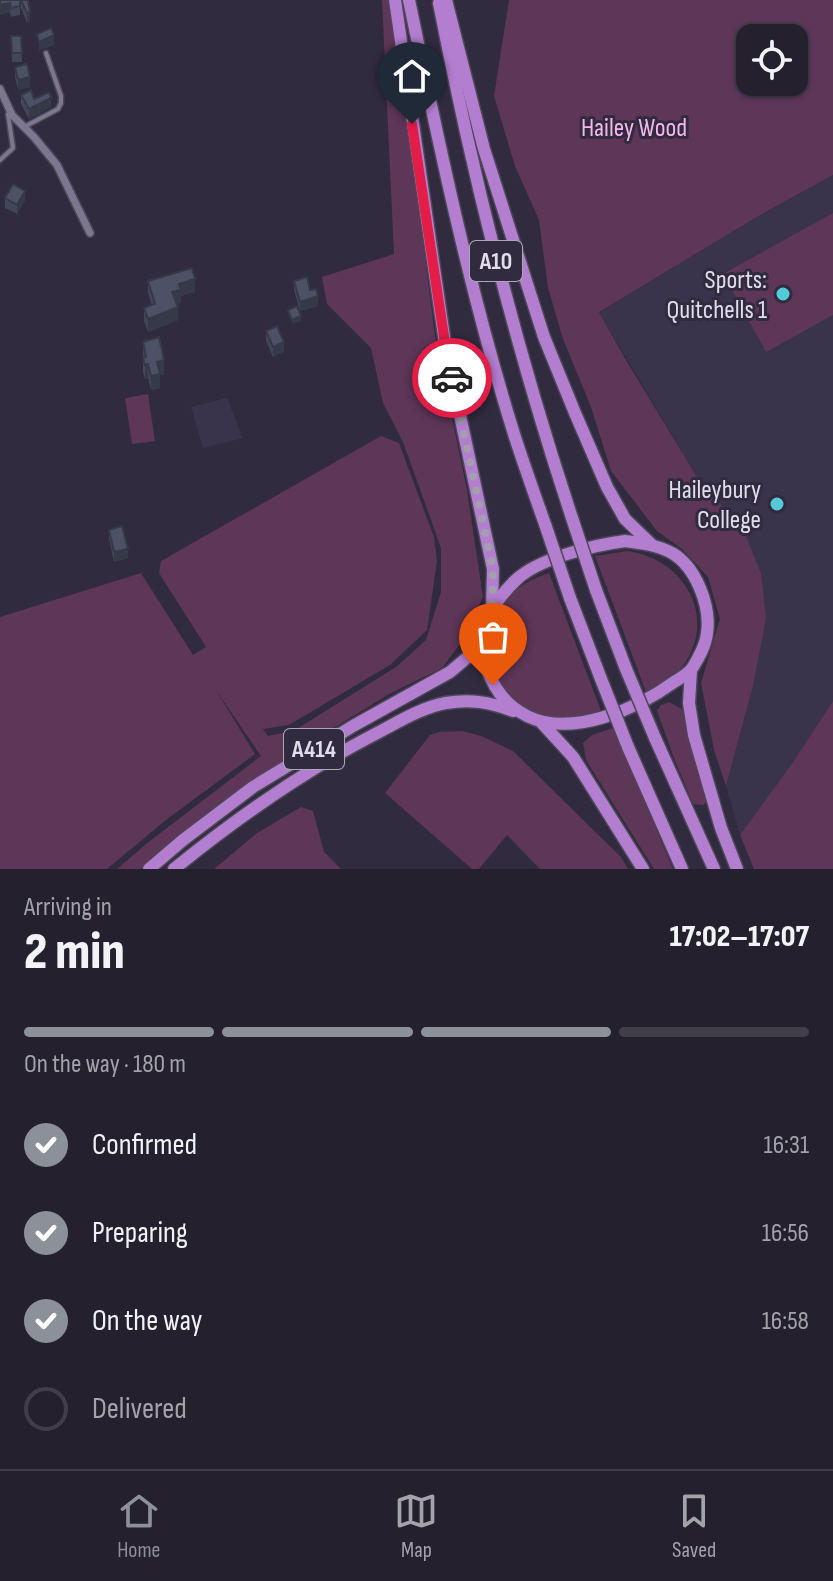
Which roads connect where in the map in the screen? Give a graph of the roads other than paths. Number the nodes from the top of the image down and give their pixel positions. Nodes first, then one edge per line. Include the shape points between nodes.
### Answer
1 (395, 0) edge
2 (409, 0) edge
3 (438, 0) edge
4 (446, 0) edge
5 (46, 53) dead end
6 (0, 89) edge
7 (7, 108) junction
8 (24, 127) junction
9 (0, 160) edge
10 (90, 233) dead end
11 (652, 545) junction
12 (492, 609) junction
13 (484, 638) junction
14 (691, 670) junction
15 (523, 714) junction
16 (541, 722) junction
17 (149, 869) edge
18 (174, 869) edge
19 (643, 869) edge
20 (682, 869) edge
21 (714, 869) edge
22 (737, 869) edge

1 - 12 highway via 446,350 493,569
2 - 20 highway, A10, bridge via 439,141 514,433 601,679
3 - 21 highway, A10, bridge via 459,107 540,423 626,669
4 - 11 highway via 484,149 544,337 607,487 625,519
5 - 8 lane via 61,103
6 - 7 street
7 - 8 street
7 - 9 lane via 14,144
8 - 10 street via 57,165
11 - 12 highway via 597,545 541,564 518,578
11 - 14 highway via 674,554 701,593 707,634
12 - 13 highway
13 - 15 highway via 493,685
13 - 17 highway, A414 via 450,672 253,787
14 - 16 highway via 656,696 603,718
14 - 22 highway via 694,735
15 - 16 highway
15 - 18 highway, A414 via 469,701 419,712 289,783
16 - 19 highway via 573,757

